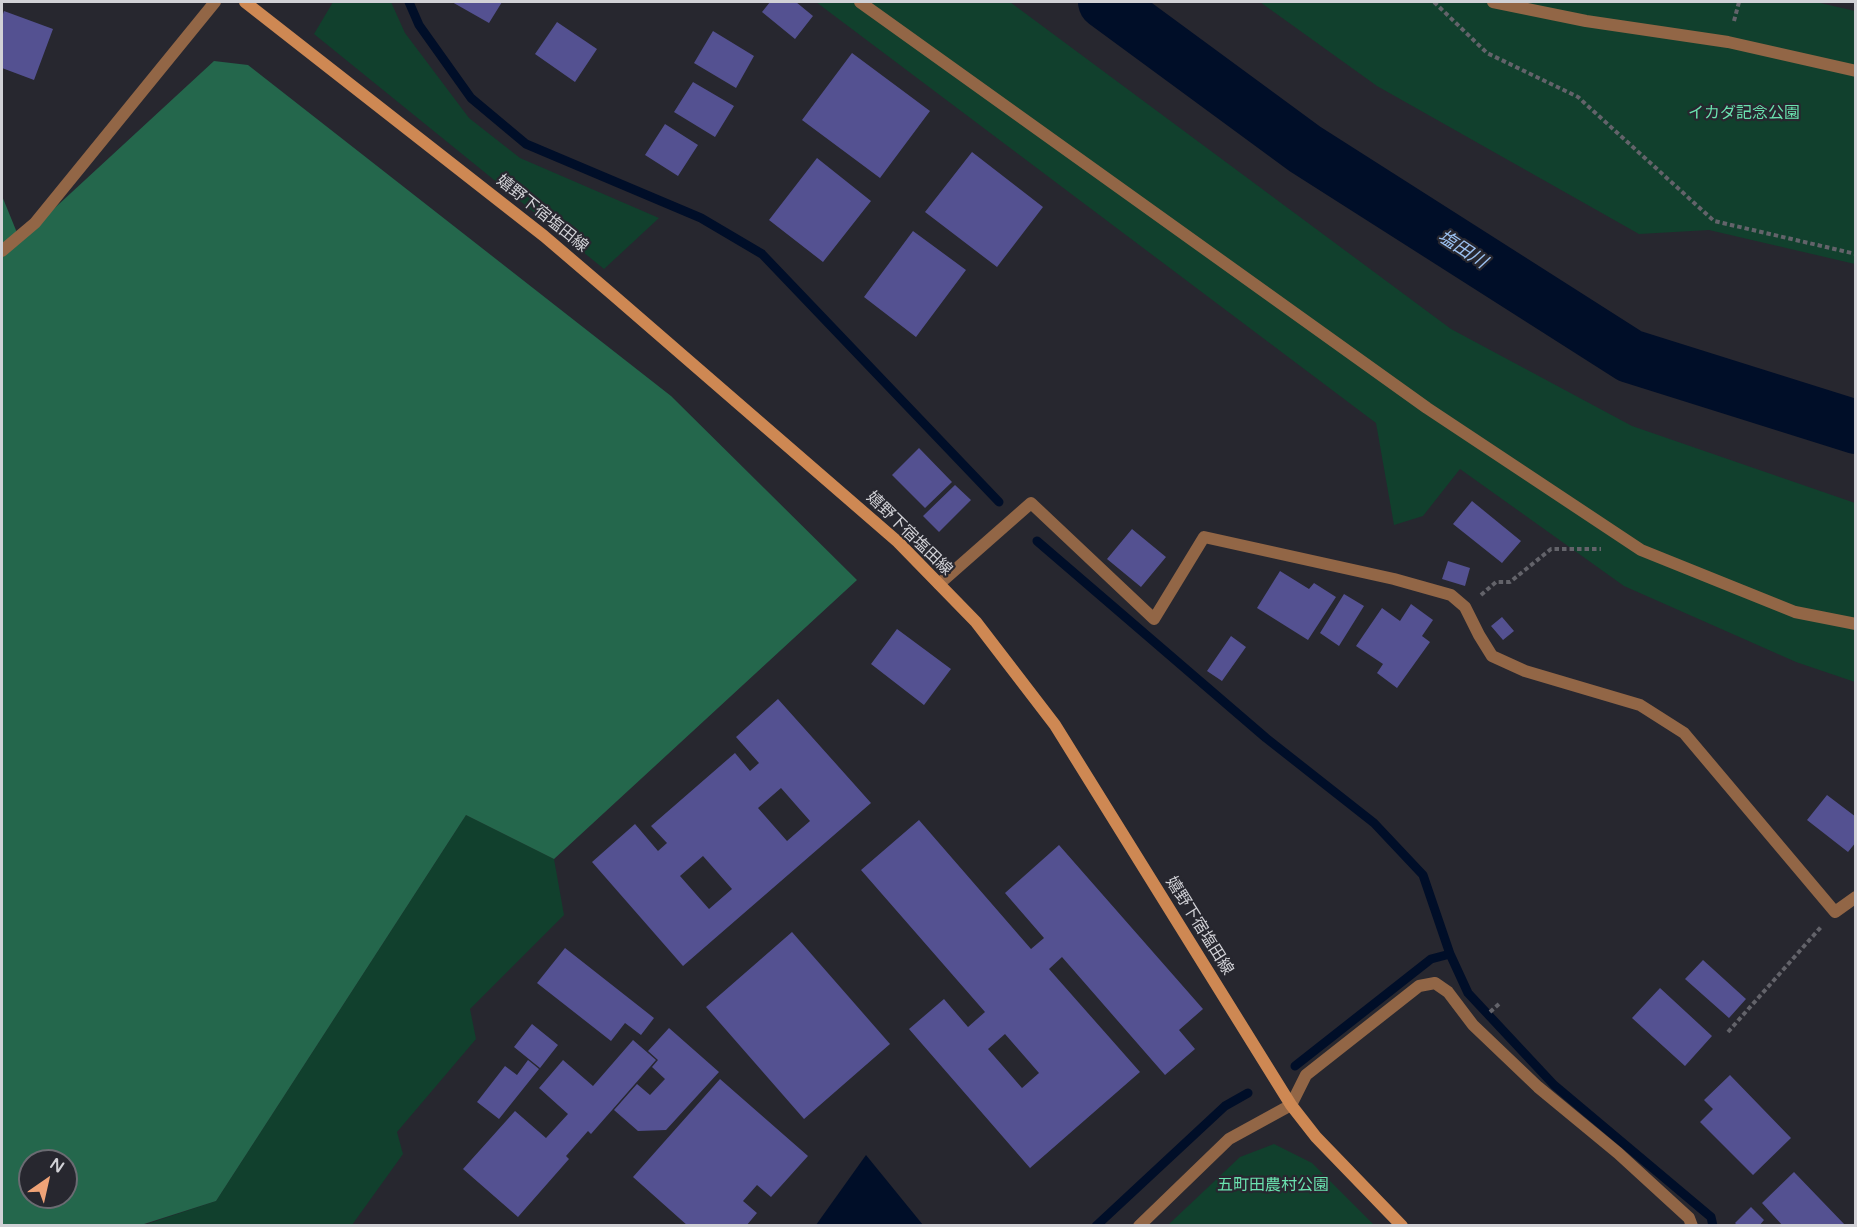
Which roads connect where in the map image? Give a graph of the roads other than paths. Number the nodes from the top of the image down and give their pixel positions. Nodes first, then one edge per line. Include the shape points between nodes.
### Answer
1 (215, 2) edge
2 (245, 2) edge
3 (860, 2) edge
4 (1494, 2) edge
5 (1856, 71) edge
6 (2, 251) edge
7 (939, 584) junction
8 (1856, 624) edge
9 (1856, 897) edge
10 (1291, 1105) junction
11 (1139, 1226) edge
12 (1402, 1226) edge
13 (1692, 1226) edge

1 - 6 street via 35,223
2 - 7 main road, 嬉野下宿塩田線 via 614,294 898,542
3 - 8 street via 1427,408 1641,549 1795,612
4 - 5 street via 1586,21 1728,42
7 - 9 street via 1031,503 1154,619 1204,537 1451,595 1466,607 1492,656 1525,671 1640,705 1684,733 1834,912
7 - 10 main road, 嬉野下宿塩田線 via 976,622 1055,725
10 - 11 street via 1229,1139
10 - 12 main road, 嬉野下宿塩田線 via 1316,1137
10 - 13 street via 1306,1075 1419,986 1435,983 1530,1079 1618,1153 1689,1218

